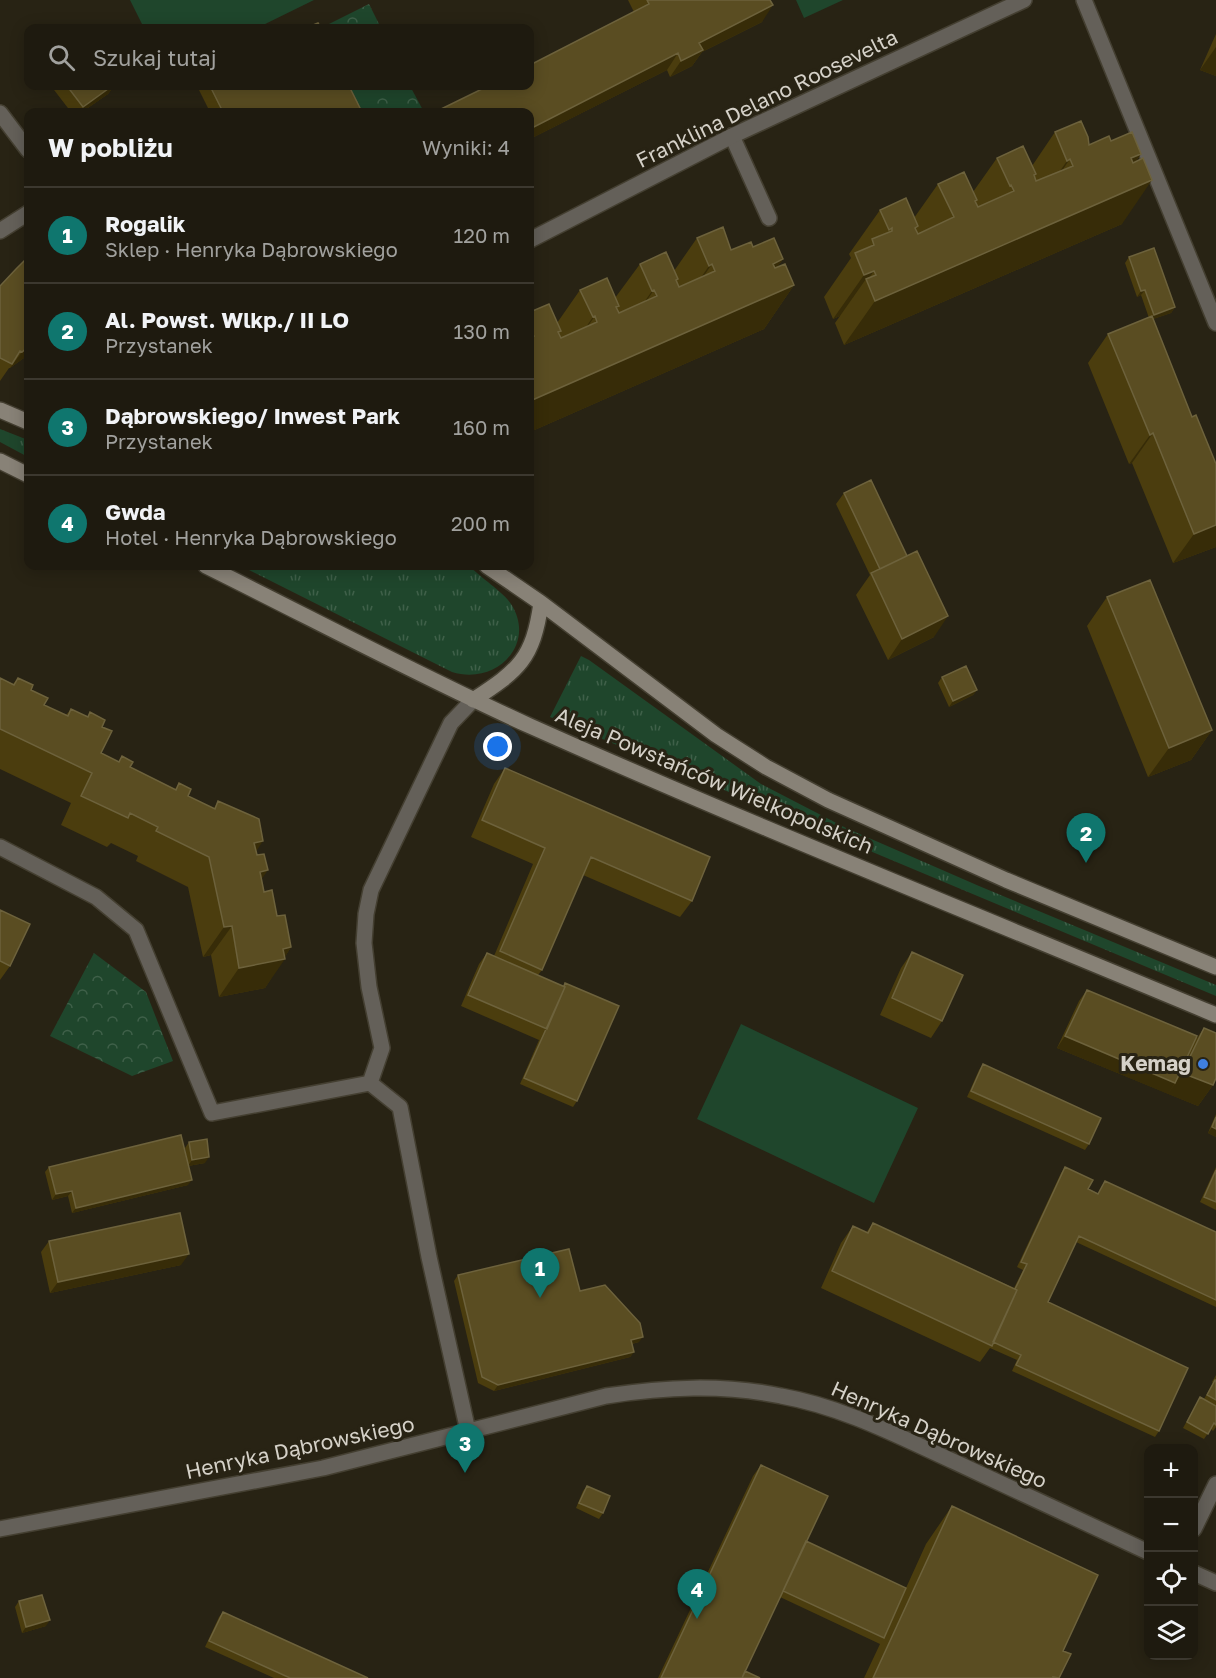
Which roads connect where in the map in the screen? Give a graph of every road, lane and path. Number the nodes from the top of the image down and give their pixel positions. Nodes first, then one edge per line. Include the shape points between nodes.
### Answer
1 (1024, 0) edge
2 (1084, 0) edge
3 (0, 113) edge
4 (732, 136) junction
5 (24, 145) edge
6 (24, 216) edge
7 (769, 218) dead end
8 (0, 231) edge
9 (534, 238) edge
10 (1216, 323) edge
11 (0, 410) edge
12 (24, 420) edge
13 (0, 461) edge
14 (24, 473) edge
15 (214, 570) edge
16 (494, 570) edge
17 (541, 603) junction
18 (473, 700) junction
19 (0, 847) edge
20 (1216, 967) edge
21 (1216, 1015) edge
22 (370, 1083) junction
23 (468, 1431) junction
24 (1216, 1484) edge
25 (1198, 1521) edge
26 (0, 1529) edge
27 (1144, 1550) edge
28 (1198, 1575) edge
29 (1216, 1583) edge

1 - 4 street, Franklina Delano Roosevelta
2 - 10 street
3 - 5 street
4 - 7 street
4 - 9 street, Franklina Delano Roosevelta
6 - 8 street
11 - 12 main road
13 - 14 main road
15 - 18 main road, Aleja Powstańców Wielkopolskich
16 - 17 main road, Aleja Powstańców Wielkopolskich
17 - 18 main road via 537,630 525,657 503,680
17 - 20 main road, Aleja Powstańców Wielkopolskich via 716,735 817,795 1006,880
18 - 21 main road, Aleja Powstańców Wielkopolskich
18 - 22 street via 451,723 371,890 364,943 382,1048
19 - 22 street via 96,897 136,930 212,1113
22 - 23 street via 400,1107
23 - 26 street, Henryka Dąbrowskiego via 323,1468
23 - 27 street, Henryka Dąbrowskiego via 606,1396 652,1389 720,1388 782,1396 866,1421
24 - 25 street
28 - 29 street

